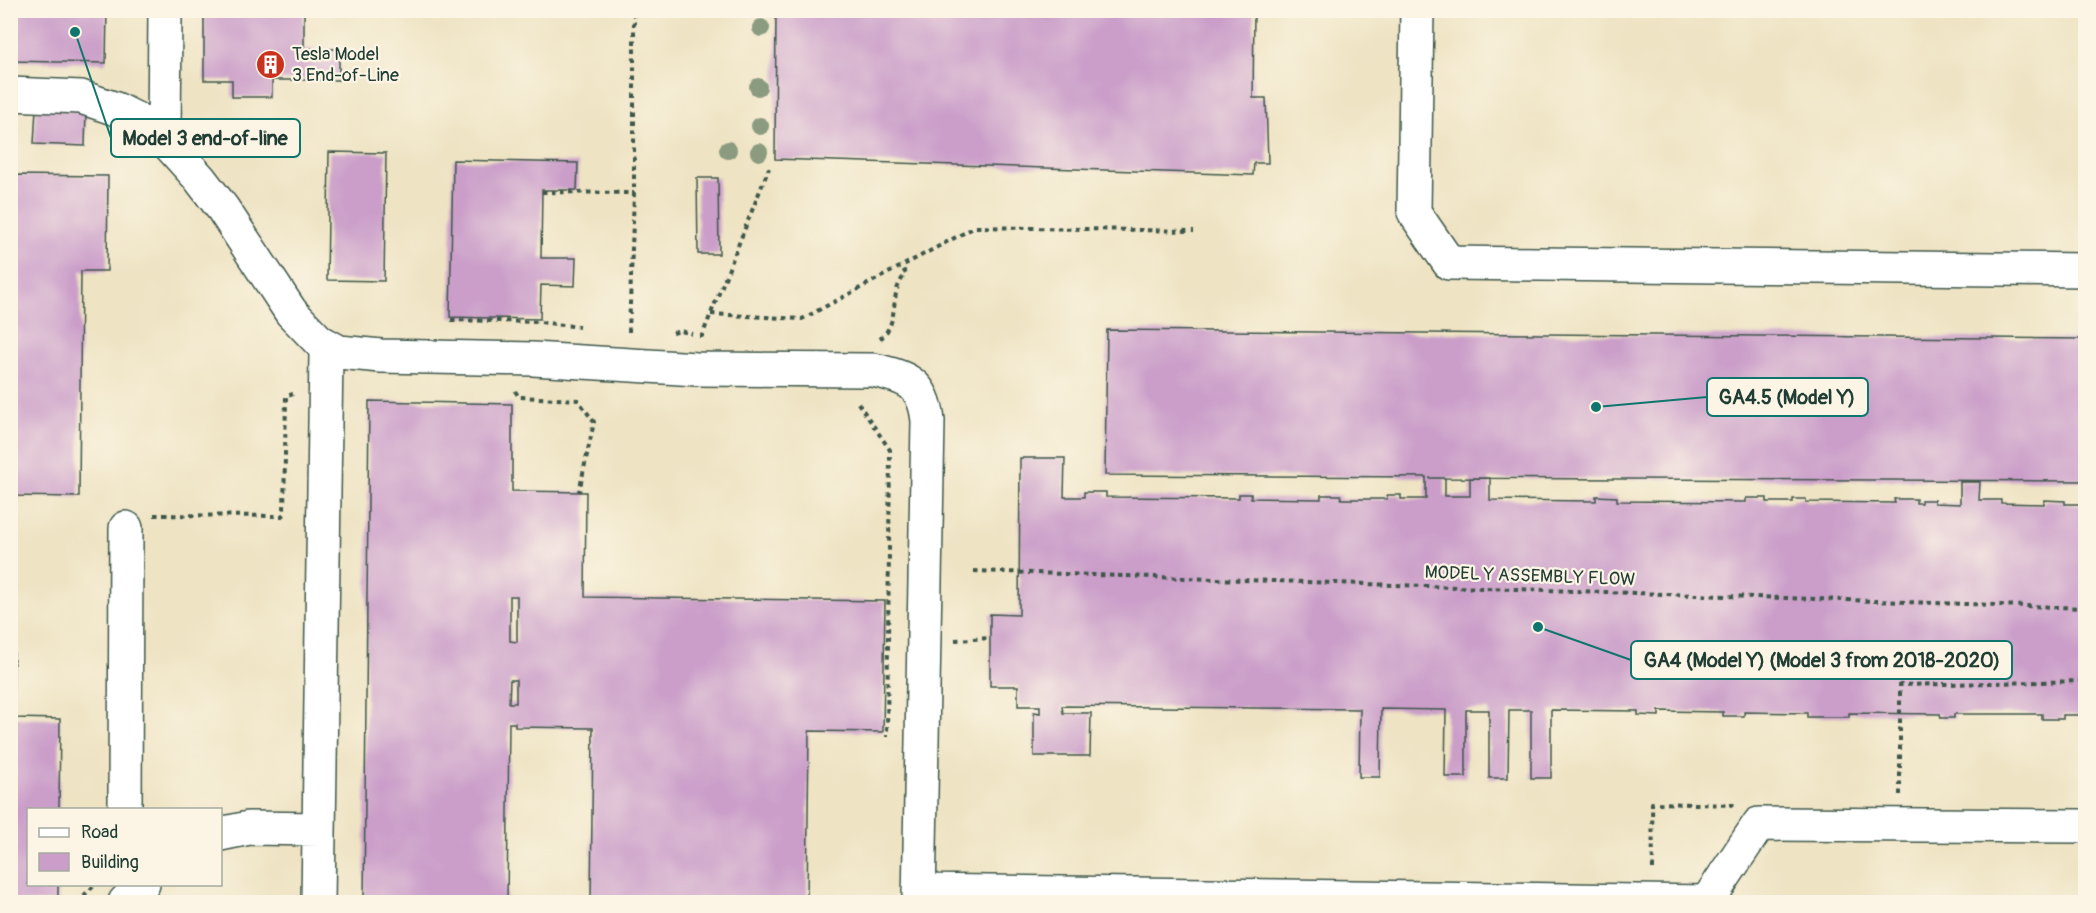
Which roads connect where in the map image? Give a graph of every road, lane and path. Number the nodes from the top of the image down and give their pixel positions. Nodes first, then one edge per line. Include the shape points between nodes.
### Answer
1 (165, 10) edge
2 (634, 10) edge
3 (1417, 10) edge
4 (11, 99) edge
5 (164, 139) junction
6 (769, 168) dead end
7 (542, 192) dead end
8 (634, 193) junction
9 (1194, 231) dead end
10 (902, 266) junction
11 (2085, 270) edge
12 (711, 314) junction
13 (451, 320) dead end
14 (517, 322) junction
15 (584, 327) dead end
16 (618, 331) dead end
17 (629, 333) junction
18 (640, 334) dead end
19 (672, 334) dead end
20 (702, 336) junction
21 (713, 339) dead end
22 (878, 340) dead end
23 (328, 347) junction
24 (512, 358) junction
25 (837, 370) junction
26 (327, 392) junction
27 (579, 492) dead end
28 (134, 521) joint
29 (974, 572) dead end
30 (2085, 608) edge
31 (2085, 681) edge
32 (887, 737) dead end
33 (1899, 797) dead end
34 (1746, 805) dead end
35 (125, 808) edge
36 (2085, 826) edge
37 (319, 829) junction
38 (222, 834) edge
39 (1654, 880) dead end
40 (95, 886) edge
41 (124, 886) edge
42 (142, 886) edge
43 (919, 897) edge
44 (77, 903) edge
45 (124, 903) edge
46 (318, 903) edge

1 - 5 lane
2 - 8 path
3 - 11 lane via 1414,212 1449,263
4 - 5 lane via 67,96 95,101 148,125
5 - 23 lane via 223,209 291,312
6 - 12 path
7 - 8 path
8 - 17 path
9 - 10 path via 975,227
10 - 12 path via 802,319
10 - 22 path via 906,274 896,287 890,326
12 - 20 path
13 - 14 path
14 - 15 path
14 - 24 path
16 - 17 path
17 - 18 path
19 - 20 path
20 - 21 path
23 - 24 lane via 339,352 381,356
23 - 26 lane
24 - 25 lane via 697,369
24 - 27 path via 509,383 519,396 578,400 594,422
25 - 32 path via 890,450
25 - 43 lane via 899,375 913,384 926,404
26 - 28 path via 286,396 282,516
26 - 37 lane
28 - 35 lane
29 - 30 path, MODEL Y ASSEMBLY FLOW
31 - 33 path via 1900,685
34 - 39 path via 1652,803
36 - 43 lane via 1759,824 1707,902
37 - 38 lane via 249,828
37 - 46 lane
40 - 44 path
41 - 45 lane
42 - 45 lane

